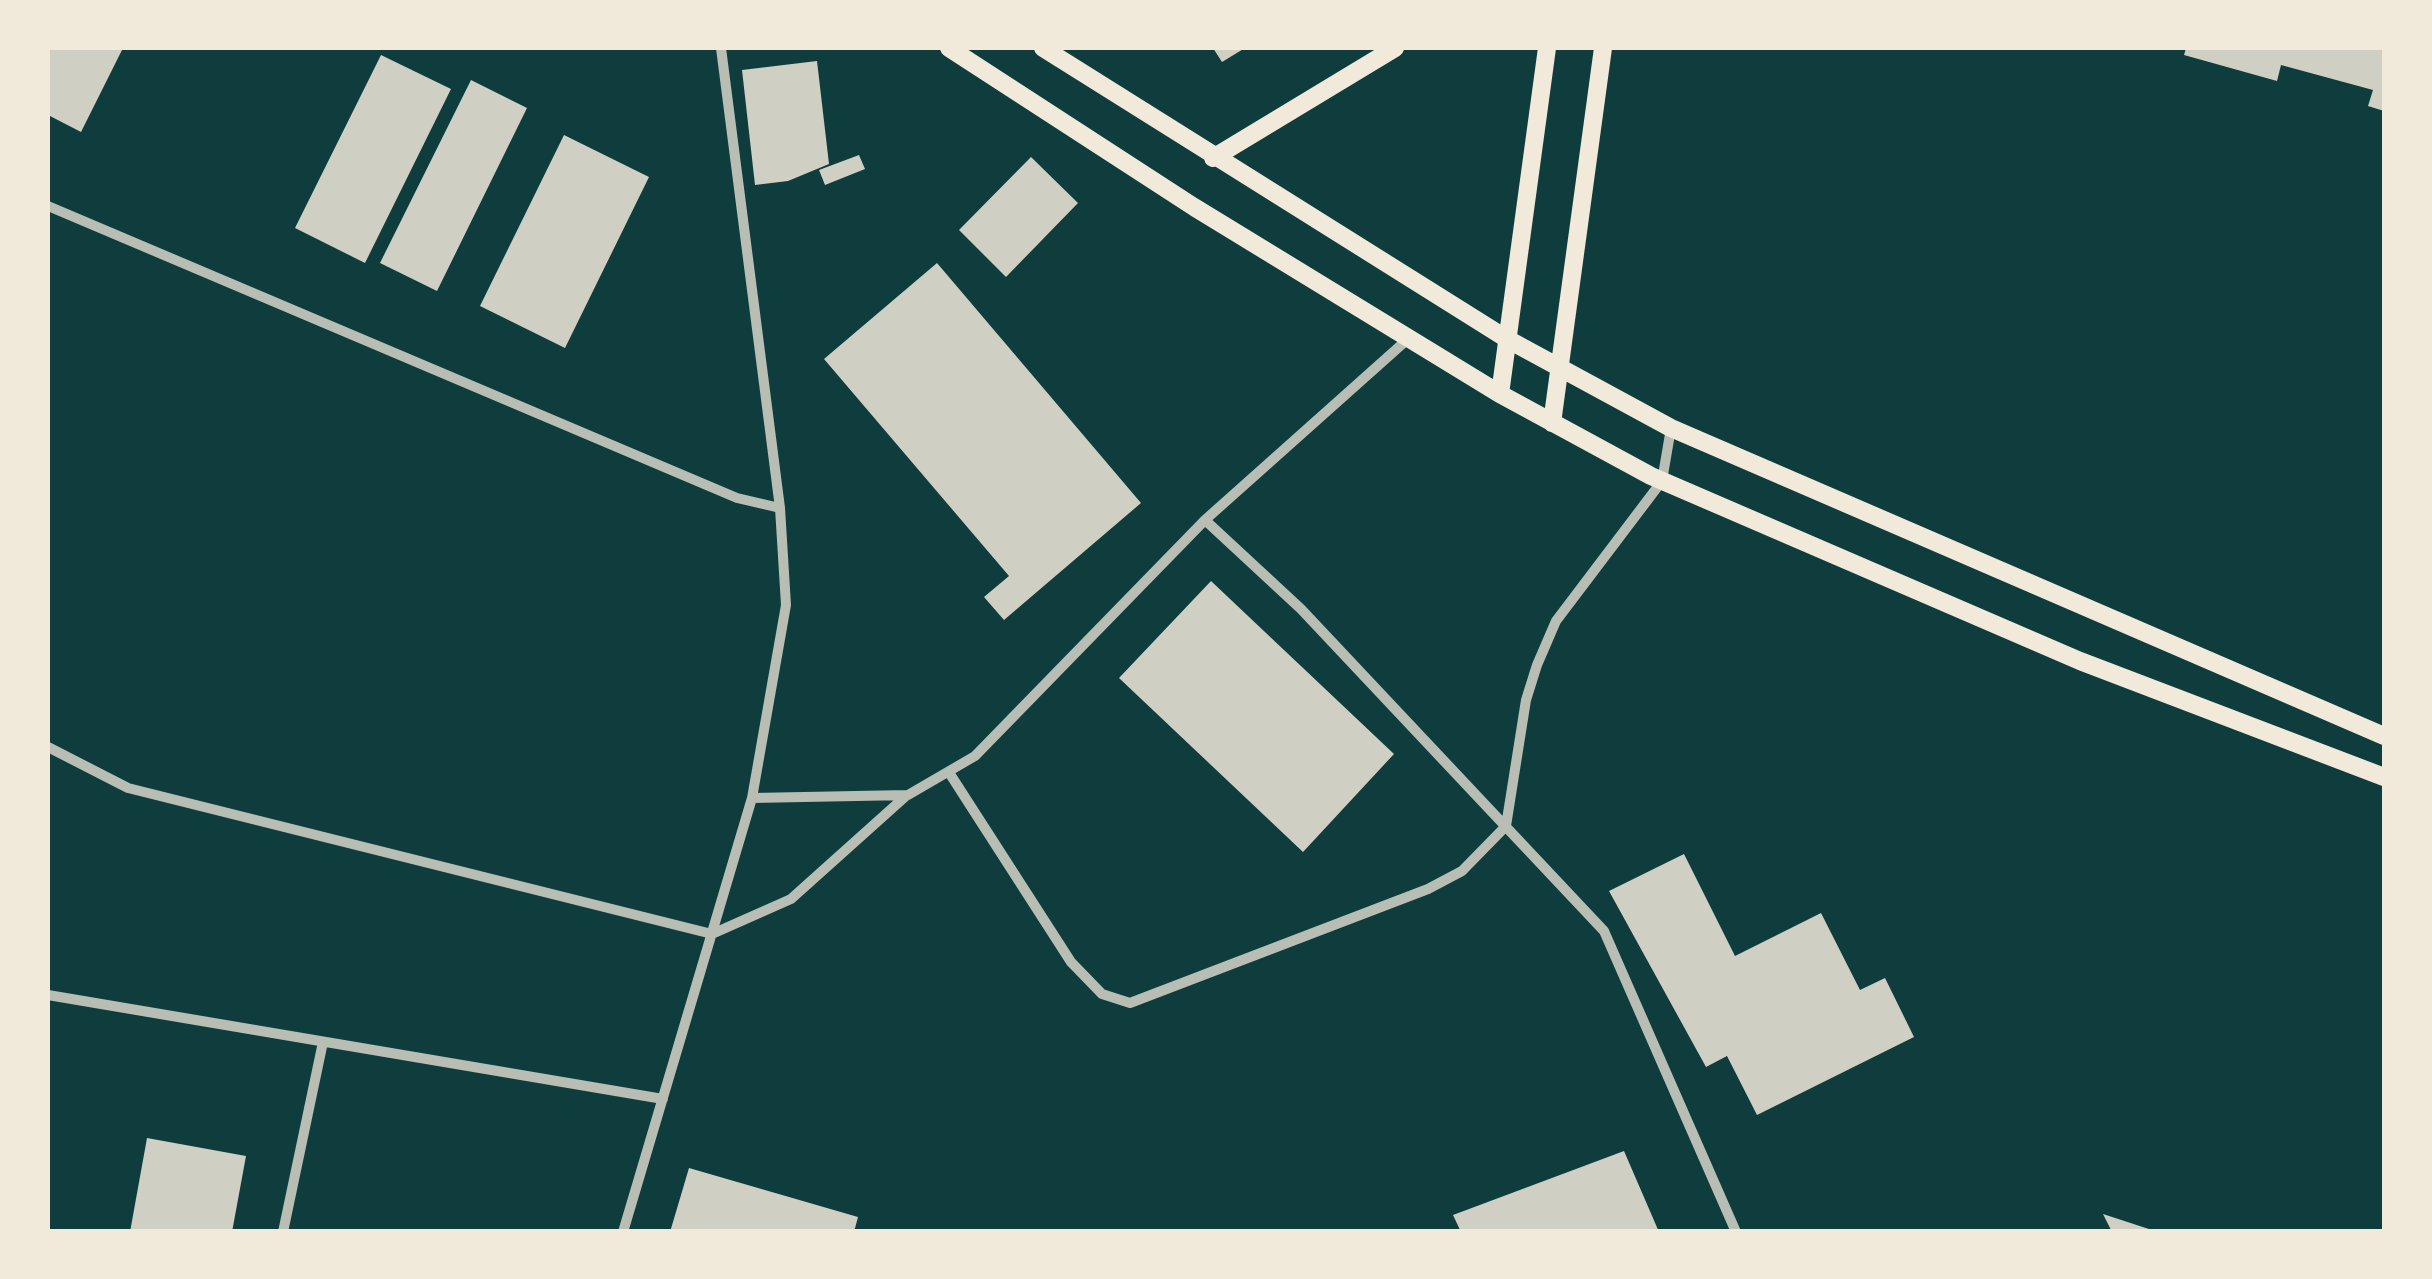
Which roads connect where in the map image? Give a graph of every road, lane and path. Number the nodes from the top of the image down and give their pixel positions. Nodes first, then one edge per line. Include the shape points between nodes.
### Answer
1 (721, 48) edge
2 (949, 48) edge
3 (1044, 48) edge
4 (1396, 48) edge
5 (1547, 48) edge
6 (1603, 48) edge
7 (1213, 158) junction
8 (48, 206) edge
9 (1409, 338) junction
10 (1507, 339) junction
11 (1560, 367) junction
12 (1500, 394) junction
13 (1552, 422) junction
14 (1671, 428) junction
15 (1662, 481) junction
16 (780, 508) junction
17 (1205, 520) junction
18 (2384, 736) edge
19 (48, 747) edge
20 (950, 774) junction
21 (2384, 777) edge
22 (908, 795) junction
23 (752, 798) junction
24 (1506, 826) junction
25 (712, 934) junction
26 (48, 994) edge
27 (323, 1042) junction
28 (662, 1100) junction
29 (283, 1232) edge
30 (623, 1232) edge
31 (1736, 1232) edge

1 - 16 street
2 - 9 main road
3 - 7 main road
4 - 7 main road
5 - 10 main road
6 - 11 main road
7 - 10 main road
8 - 16 street via 736,498
9 - 12 main road
9 - 17 street
10 - 11 main road
10 - 12 main road
11 - 13 main road
11 - 14 main road
12 - 13 main road
13 - 15 main road
14 - 15 street
14 - 18 main road
15 - 21 main road via 2080,661
15 - 24 street via 1556,622 1526,700
16 - 23 street via 786,605
17 - 20 street via 976,756
17 - 24 street via 1301,609
19 - 25 street via 128,788
20 - 22 street
20 - 24 street via 1071,962 1102,994 1130,1003 1428,889 1462,871
22 - 23 street
22 - 25 street via 791,899
23 - 25 street
24 - 31 street via 1604,931
25 - 28 street
26 - 27 street
27 - 28 street
27 - 29 street
28 - 30 street

